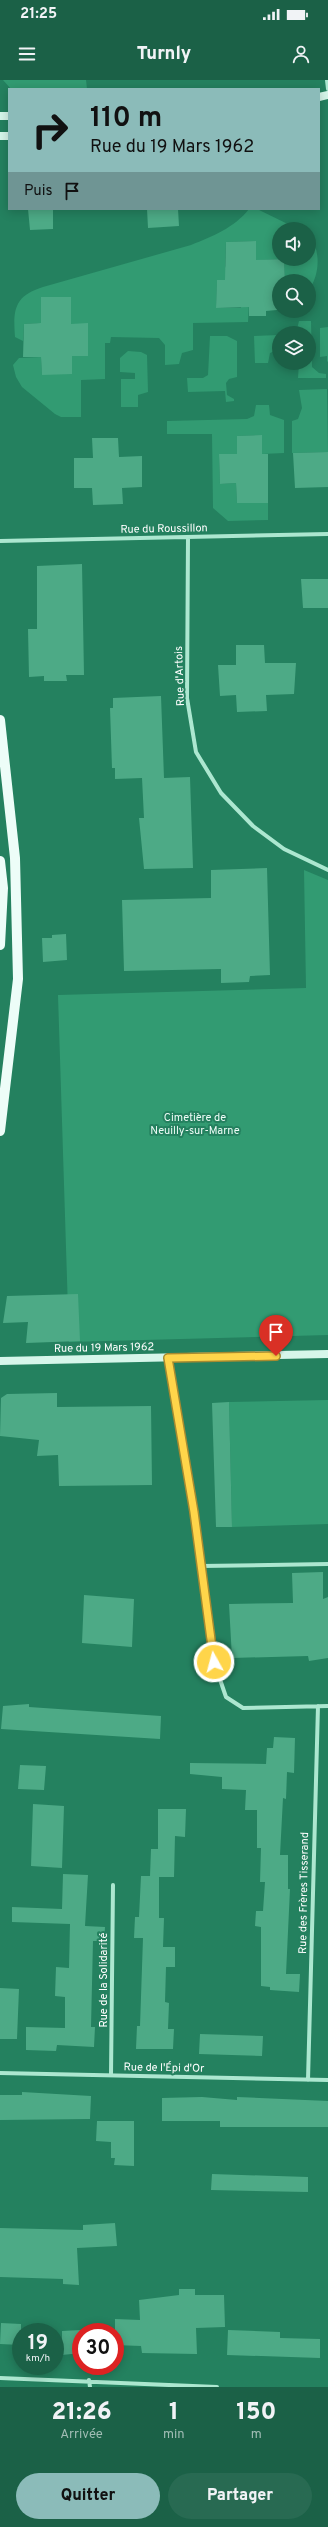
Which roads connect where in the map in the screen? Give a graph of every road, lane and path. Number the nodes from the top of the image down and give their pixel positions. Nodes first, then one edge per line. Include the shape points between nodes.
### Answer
1 (327, 80) edge
2 (328, 89) edge
3 (328, 534) edge
4 (188, 538) junction
5 (0, 541) edge
6 (0, 720) edge
7 (0, 861) edge
8 (328, 870) edge
9 (0, 945) edge
10 (0, 1131) edge
11 (328, 1354) edge
12 (168, 1358) junction
13 (0, 1361) edge
14 (328, 1564) edge
15 (201, 1566) junction
16 (318, 1706) junction
17 (328, 1706) edge
18 (113, 1885) dead end
19 (0, 2072) edge
20 (111, 2076) junction
21 (308, 2080) junction
22 (328, 2080) edge
23 (0, 2378) edge
24 (89, 2380) junction
25 (90, 2387) edge
26 (217, 2387) edge

1 - 2 street
3 - 4 street, Rue du Roussillon
4 - 5 street, Rue du Roussillon
4 - 8 street, Rue d'Artois via 187,698 196,752 221,793 253,826 284,849
6 - 10 main road via 16,858 18,979
7 - 9 main road via 3,888
11 - 12 street, Rue du 19 Mars 1962
12 - 13 street, Rue du 19 Mars 1962
12 - 15 street
14 - 15 street
15 - 16 street via 214,1662 226,1697 243,1708
16 - 17 street
16 - 21 street, Rue des Frères Tisserand
18 - 20 street, Rue de la Solidarité
19 - 20 street, Rue de l'Épi d'Or
20 - 21 street, Rue de l'Épi d'Or
21 - 22 street, Rue de l'Épi d'Or
23 - 24 street
24 - 25 street
24 - 26 street

